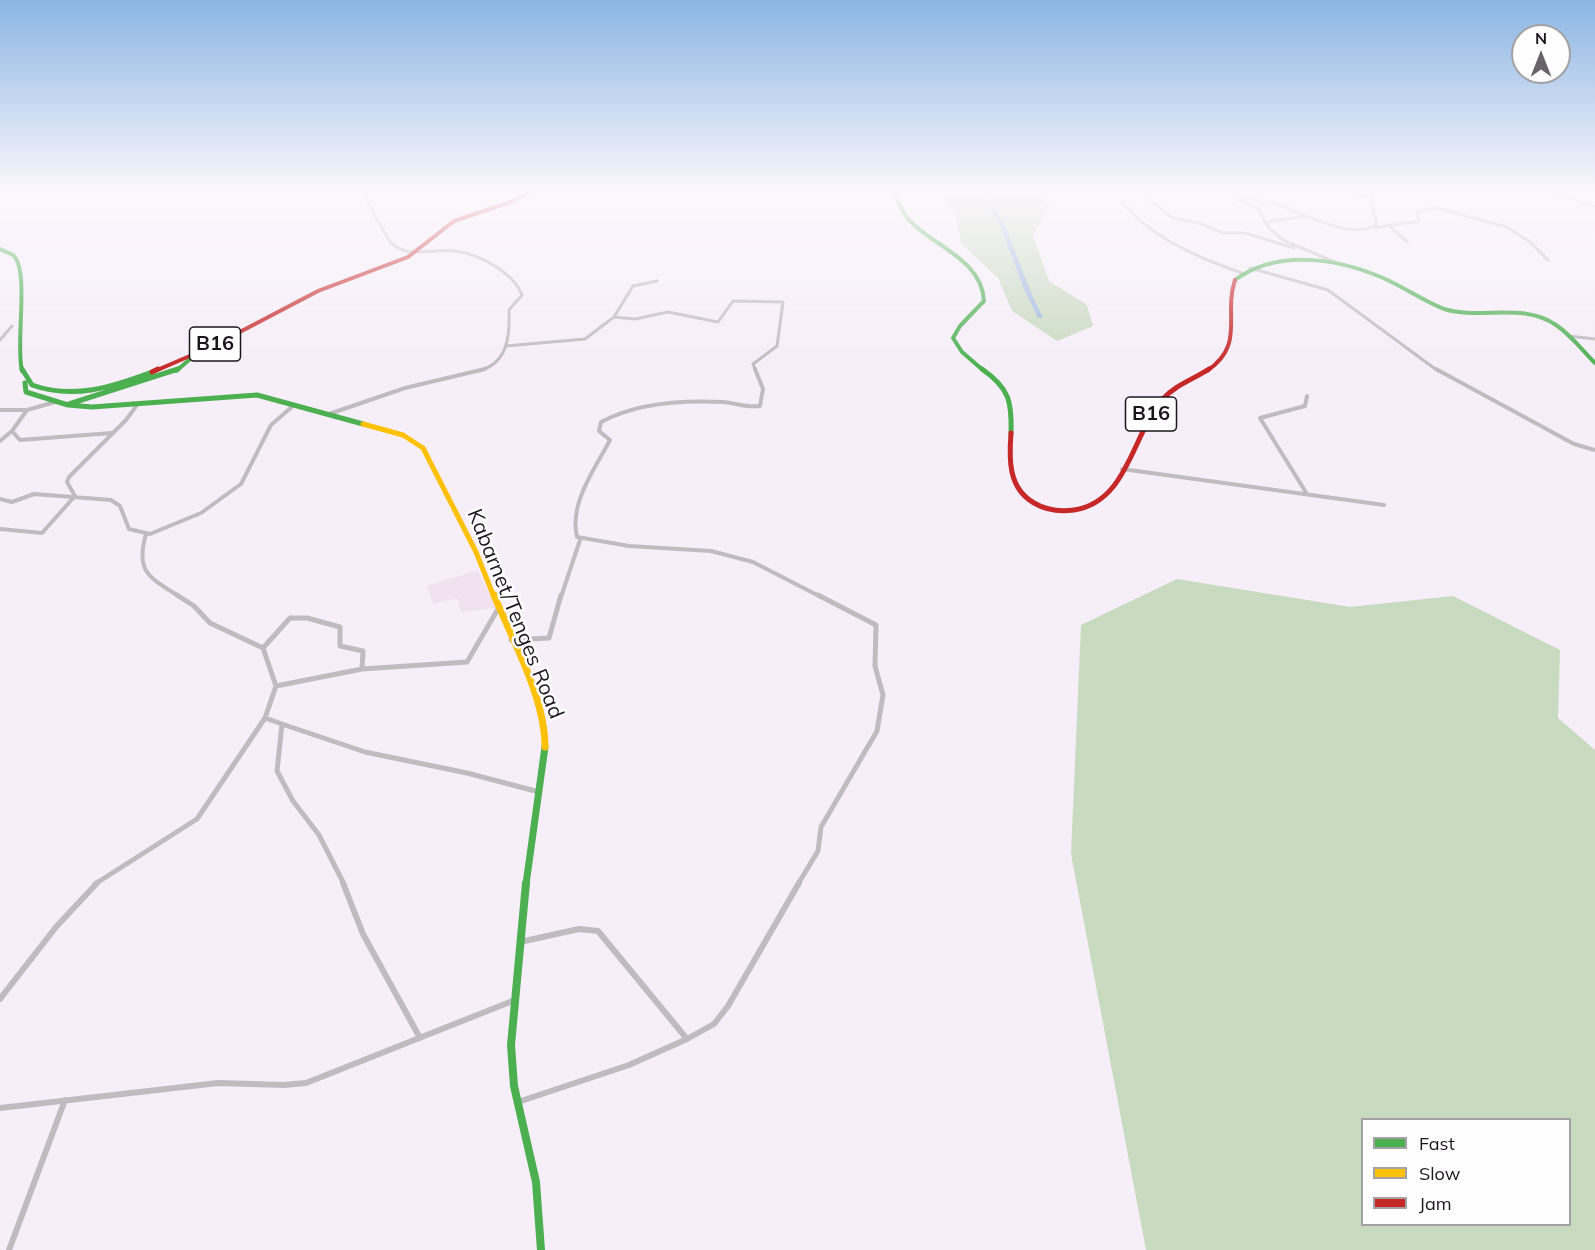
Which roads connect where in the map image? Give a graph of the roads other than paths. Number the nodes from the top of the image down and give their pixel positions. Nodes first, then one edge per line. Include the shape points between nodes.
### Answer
1 (4, 250) edge
2 (404, 250) edge
3 (417, 250) edge
4 (944, 250) edge
5 (1188, 250) edge
6 (1303, 250) edge
7 (1538, 250) edge
8 (412, 254) junction
9 (1548, 260) dead end
10 (1345, 265) junction
11 (1250, 268) junction
12 (1242, 273) junction
13 (657, 281) dead end
14 (614, 317) junction
15 (13, 325) junction
16 (12, 335) dead end
17 (1569, 336) junction
18 (1595, 339) edge
19 (0, 340) edge
20 (506, 346) junction
21 (195, 354) junction
22 (1595, 363) edge
23 (14, 373) dead end
24 (25, 383) junction
25 (1307, 396) dead end
26 (55, 402) junction
27 (68, 405) junction
28 (137, 405) junction
29 (294, 405) junction
30 (0, 410) edge
31 (27, 410) junction
32 (326, 415) junction
33 (12, 431) junction
34 (112, 433) junction
35 (0, 441) edge
36 (1595, 450) edge
37 (1122, 470) junction
38 (1307, 494) junction
39 (75, 496) junction
40 (0, 499) edge
41 (1384, 505) dead end
42 (0, 529) edge
43 (146, 534) junction
44 (580, 540) junction
45 (498, 609) junction
46 (511, 640) junction
47 (263, 648) junction
48 (362, 669) junction
49 (276, 686) junction
50 (265, 718) junction
51 (282, 724) junction
52 (539, 792) junction
53 (520, 942) junction
54 (0, 999) edge
55 (515, 1000) junction
56 (420, 1038) junction
57 (687, 1040) junction
58 (65, 1100) junction
59 (518, 1102) junction
60 (0, 1108) edge
61 (9, 1250) edge
62 (542, 1250) edge

1 - 15 main road via 19,260
2 - 8 street
3 - 8 main road, B16
4 - 37 main road, B16 via 969,267 983,283 982,304 959,326 953,338 961,351 995,375 1008,394 1013,409 1012,476 1020,492 1043,508 1065,513 1085,511 1103,500
5 - 12 street
6 - 10 street
7 - 9 street
8 - 20 street via 458,251 491,264 513,280 522,295 509,310
8 - 21 main road, B16 via 291,303
10 - 11 main road via 1293,260
10 - 17 main road via 1445,309 1466,314 1534,314
11 - 12 main road
11 - 36 street via 1328,290 1437,370 1574,444
12 - 37 main road, B16 via 1229,291 1232,329 1228,349 1218,362 1162,398
13 - 14 street via 633,286
14 - 20 street via 582,340
14 - 44 street via 635,319 668,312 716,322 733,301 783,302 777,346 753,364 763,389 760,406 679,403 601,422 599,431 610,440 578,508 574,530
15 - 16 main road
15 - 19 street
17 - 18 street
17 - 22 main road
20 - 32 street via 499,361 479,373 405,388
21 - 24 main road, B16 via 156,373 110,387 67,392 48,391
21 - 27 main road via 186,365 159,377
23 - 24 main road, B16
24 - 26 main road, Kabarnet/Tenges Road via 26,392
25 - 38 street via 1305,406 1260,418
26 - 27 main road, Kabarnet/Tenges Road
26 - 31 street
27 - 28 main road, Kabarnet/Tenges Road
28 - 29 main road, Kabarnet/Tenges Road via 249,395
28 - 34 street
29 - 32 main road, Kabarnet/Tenges Road
29 - 43 street via 273,423 241,484 194,516
30 - 31 street
31 - 33 street
32 - 45 main road, Kabarnet/Tenges Road via 405,435 420,444 461,520
33 - 34 street via 20,440
33 - 35 street
34 - 39 street via 67,480
37 - 38 street
38 - 41 street
39 - 40 street via 34,494 12,502
39 - 42 street via 41,533
39 - 43 street via 111,500 120,507 129,529
43 - 47 street via 141,562 155,581 194,606 210,623
44 - 46 street via 549,638
44 - 57 street via 711,551 764,565 876,625 875,666 883,695 877,731 821,827 818,851 751,962 734,998 714,1024
45 - 46 main road, Kabarnet/Tenges Road
45 - 48 street via 467,662
46 - 52 main road, Kabarnet/Tenges Road via 544,722 545,753
47 - 48 street via 290,618 307,618 340,627 340,646 363,651
47 - 49 street
48 - 49 street
49 - 50 street
50 - 51 street
50 - 54 street via 197,819 87,891
51 - 52 street via 365,752 467,772
51 - 56 street via 277,771 319,836 349,894 363,934
52 - 53 main road, Kabarnet/Tenges Road
53 - 55 main road, Kabarnet/Tenges Road
53 - 57 street via 544,940 581,928 598,931
55 - 56 street
55 - 59 main road, Kabarnet/Tenges Road via 511,1065
56 - 58 street via 292,1086 218,1083
57 - 59 street via 628,1065
58 - 60 street
58 - 61 street
59 - 62 main road, Kabarnet/Tenges Road via 536,1182

